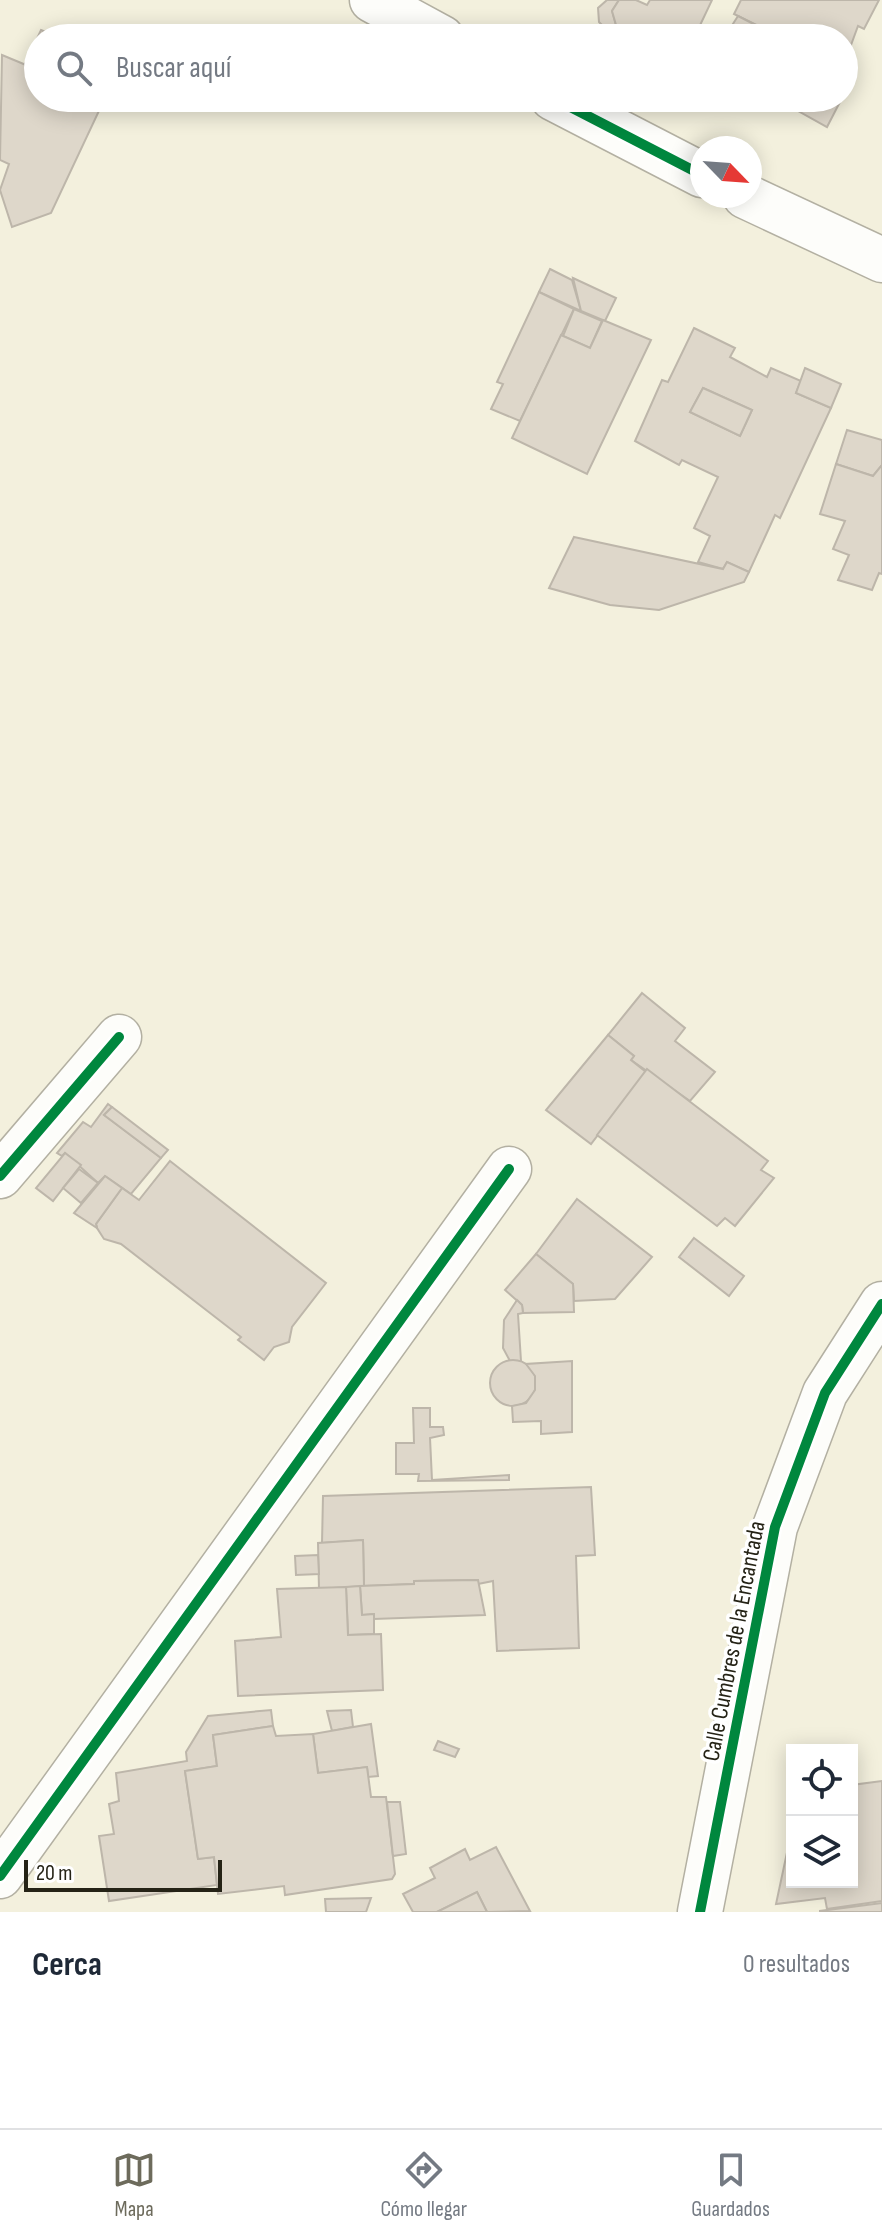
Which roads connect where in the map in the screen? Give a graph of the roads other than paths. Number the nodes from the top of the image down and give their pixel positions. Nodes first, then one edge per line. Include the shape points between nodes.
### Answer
1 (372, 0) edge
2 (416, 24) edge
3 (580, 112) edge
4 (690, 169) edge
5 (762, 204) edge
6 (882, 260) edge
7 (119, 1037) dead end
8 (509, 1169) dead end
9 (0, 1176) edge
10 (882, 1304) edge
11 (0, 1876) edge
12 (700, 1912) edge

1 - 2 street
3 - 4 street
5 - 6 street
7 - 9 street
8 - 11 street
10 - 12 street, Calle Cumbres de la Encantada via 825,1393 775,1527

